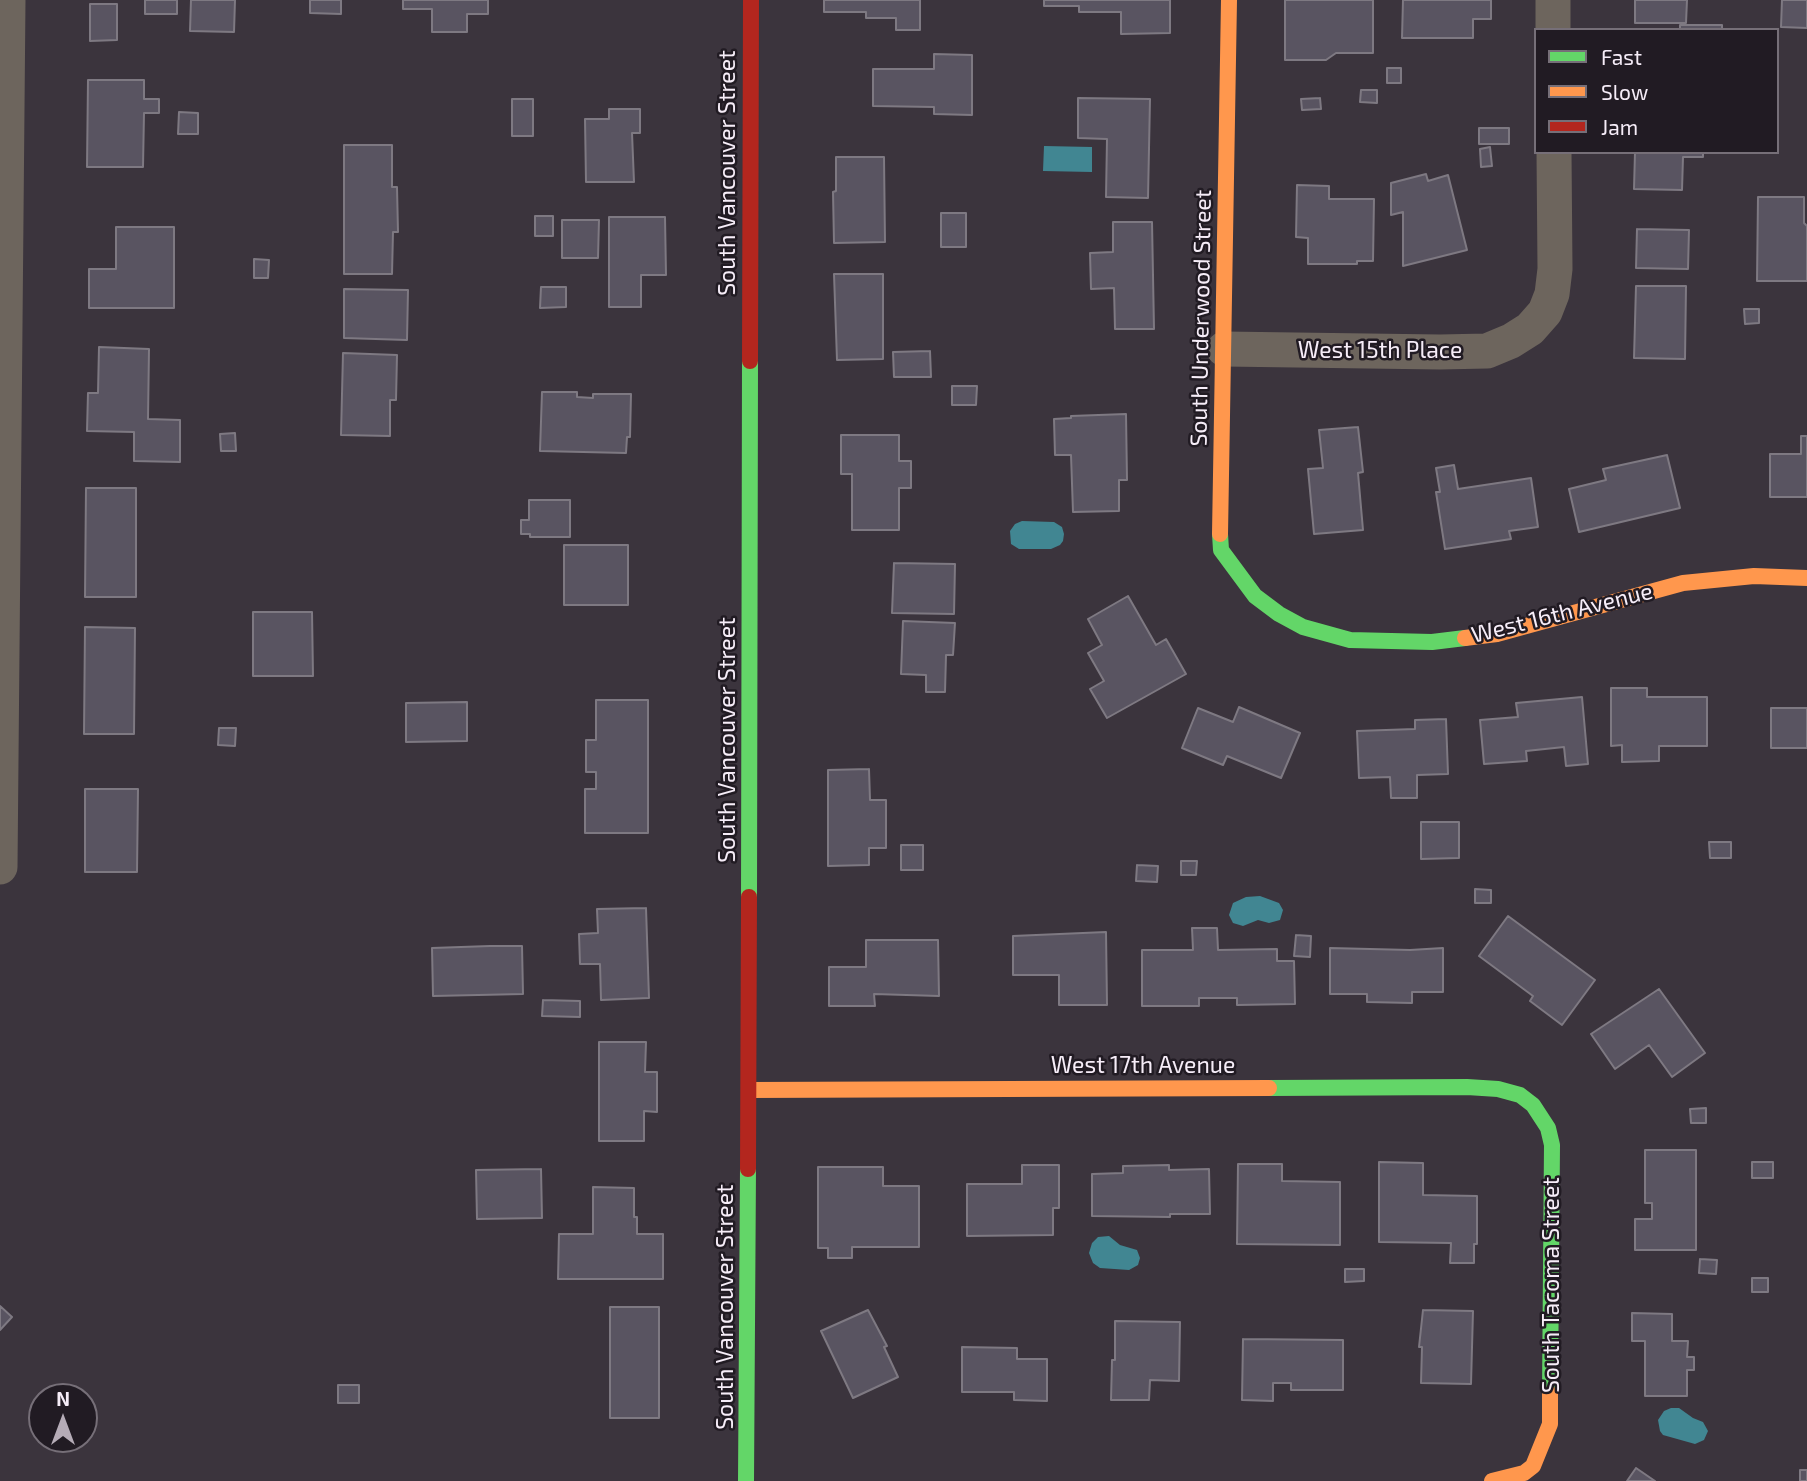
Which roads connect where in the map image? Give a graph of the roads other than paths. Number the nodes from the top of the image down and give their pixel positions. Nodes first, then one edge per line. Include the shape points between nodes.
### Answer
1 (8, 0) edge
2 (751, 0) edge
3 (1229, 0) edge
4 (1553, 0) edge
5 (1553, 28) edge
6 (1554, 154) edge
7 (2, 291) edge
8 (1224, 349) junction
9 (1807, 578) edge
10 (1279, 614) joint
11 (1, 690) edge
12 (0, 867) edge
13 (749, 1090) junction
14 (1533, 1105) joint
15 (746, 1481) edge
16 (1492, 1481) edge

1 - 7 street
2 - 13 street, South Vancouver Street
3 - 8 street, South Underwood Street
4 - 5 street
6 - 8 street, West 15th Place via 1552,294 1545,312 1511,341 1487,351
7 - 11 street
8 - 10 street, South Underwood Street via 1221,550 1255,596
9 - 10 street, West 16th Avenue via 1754,576 1683,583 1497,634 1432,642 1350,640
11 - 12 street
13 - 14 street, West 17th Avenue via 1467,1087 1498,1088
13 - 15 street, South Vancouver Street
14 - 16 street, South Tacoma Street via 1548,1128 1552,1145 1550,1424 1533,1466

